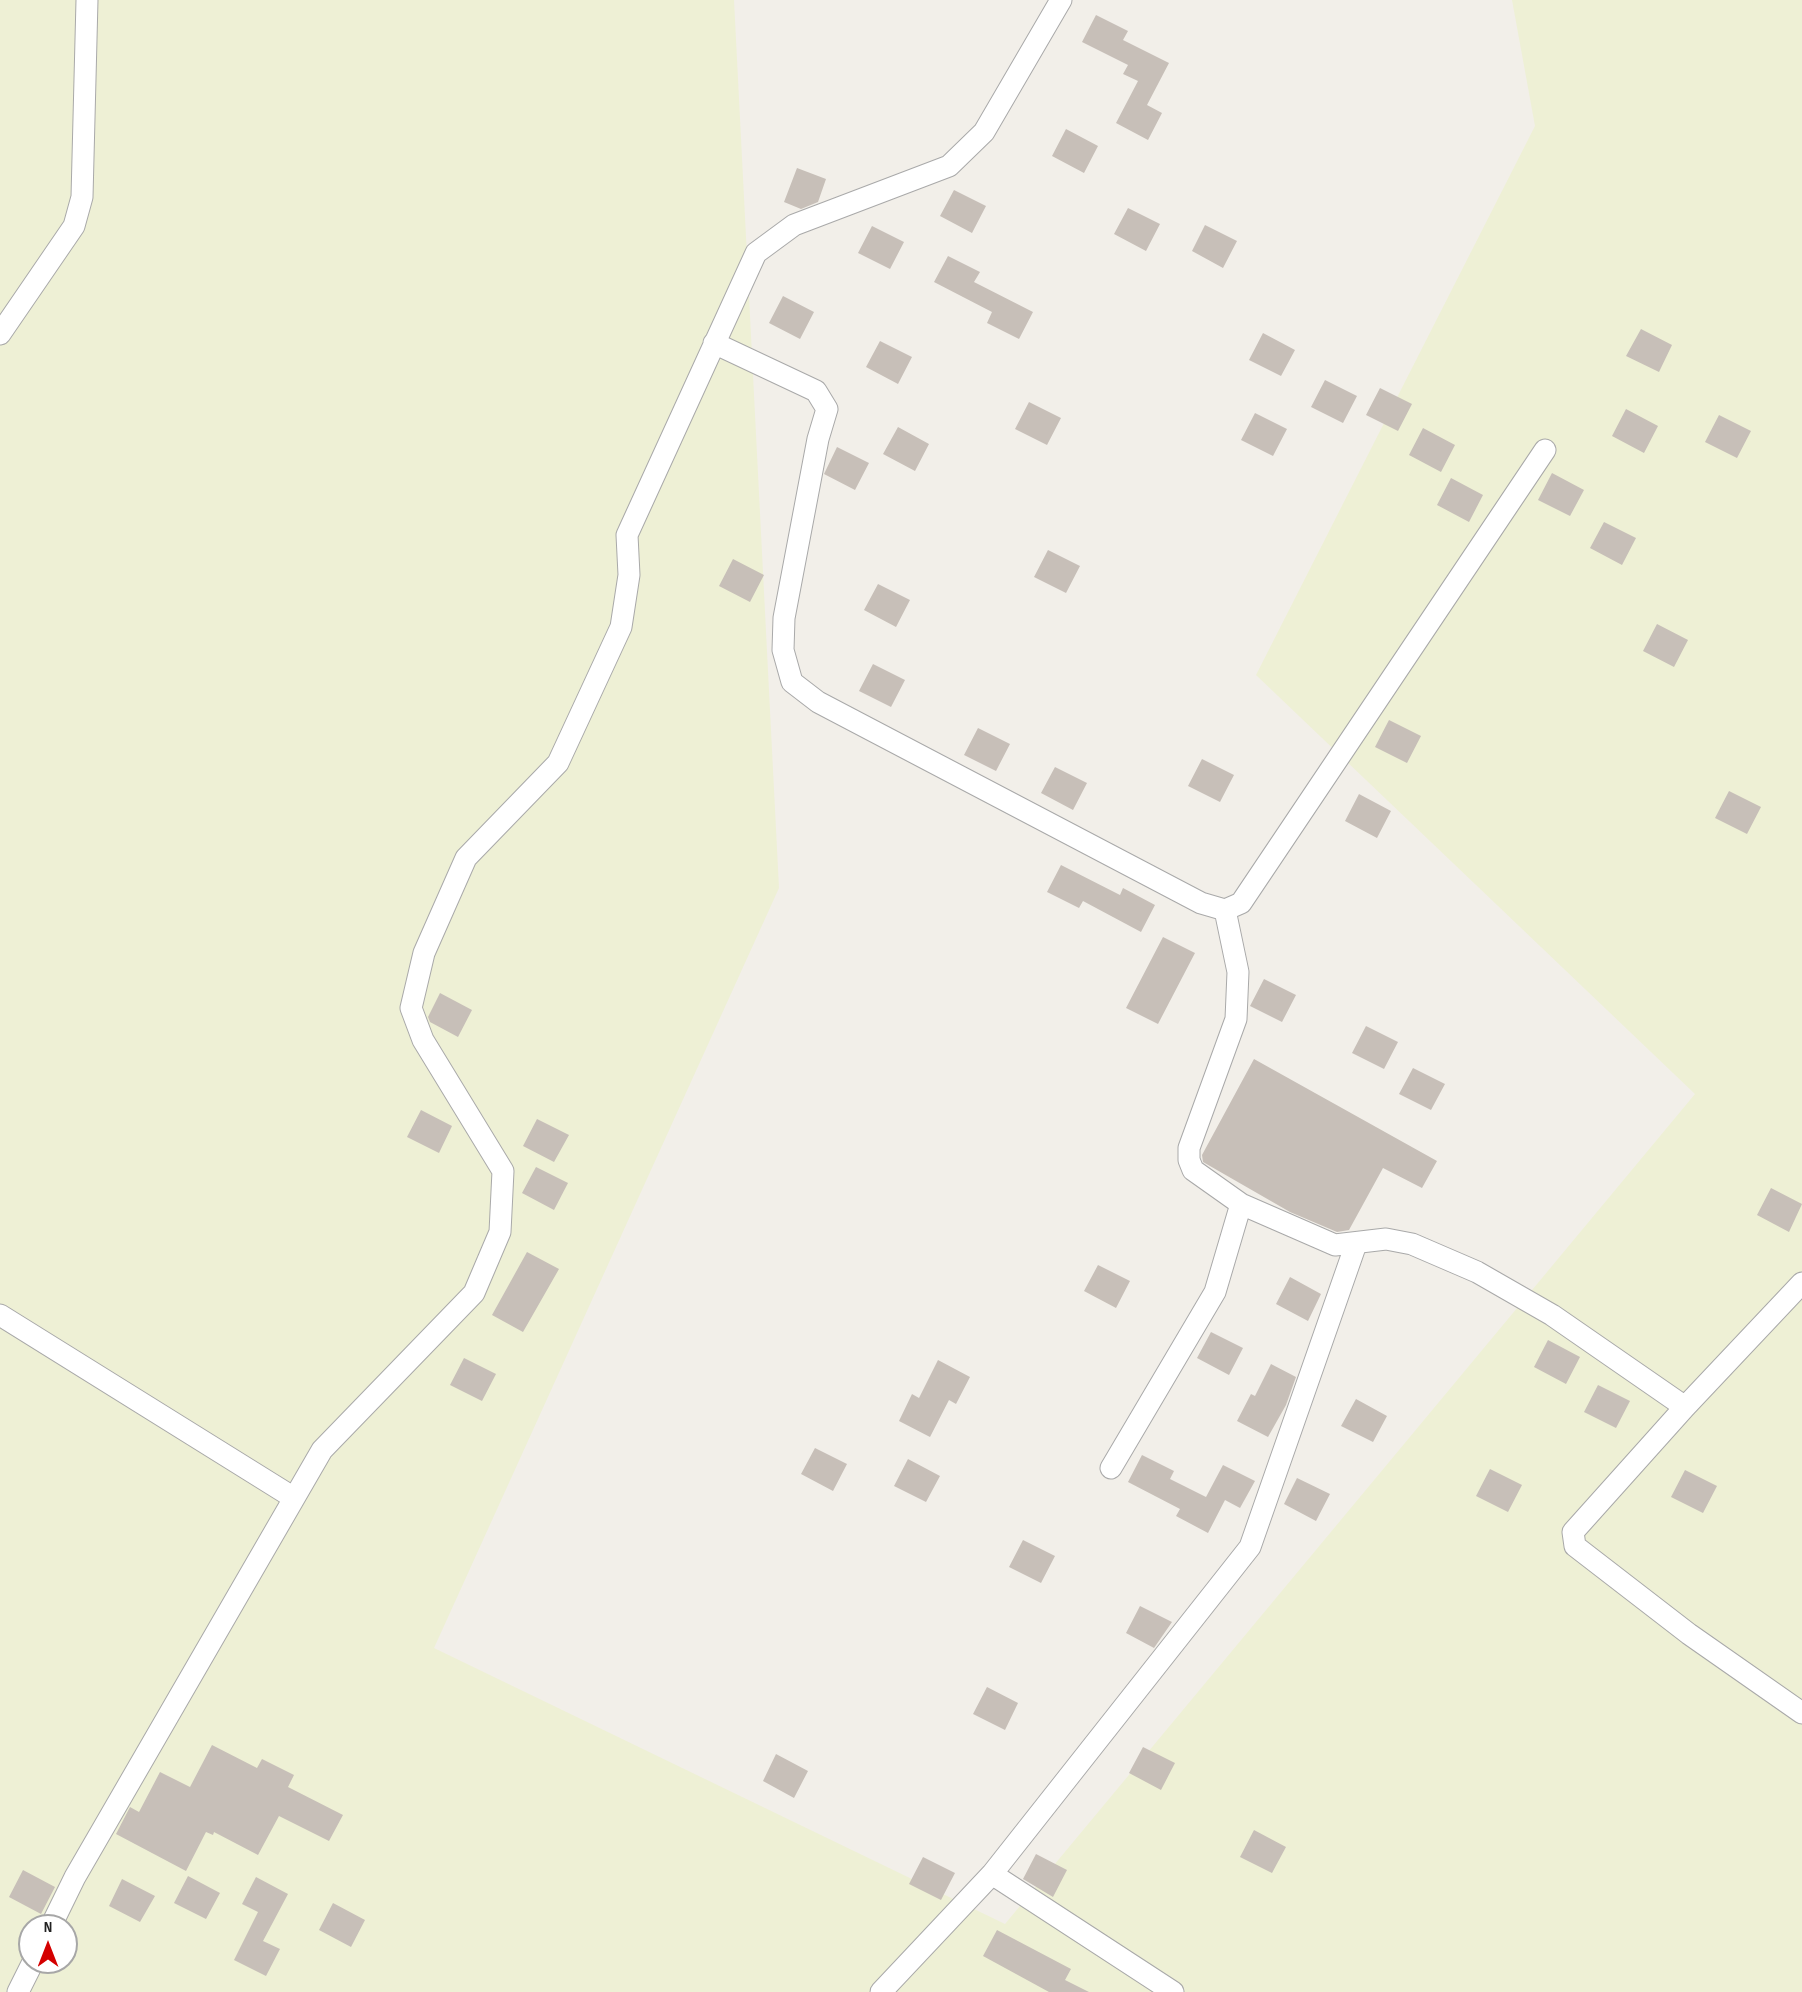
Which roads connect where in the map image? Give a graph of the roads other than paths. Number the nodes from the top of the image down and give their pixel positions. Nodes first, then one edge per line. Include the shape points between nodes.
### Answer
1 (87, 0) edge
2 (1061, 0) edge
3 (0, 334) edge
4 (714, 343) junction
5 (1545, 450) dead end
6 (1225, 910) junction
7 (1241, 1204) junction
8 (1356, 1244) junction
9 (1802, 1283) edge
10 (0, 1315) edge
11 (1684, 1407) junction
12 (1111, 1468) dead end
13 (294, 1498) junction
14 (1802, 1713) edge
15 (992, 1875) junction
16 (57, 1914) edge
17 (27, 1974) edge
18 (18, 1992) edge
19 (881, 1992) edge
20 (1173, 1992) edge

1 - 3 street via 82,197 74,226
2 - 4 street via 984,132 949,166 794,225 756,253
4 - 6 street via 816,391 827,409 784,618 783,650 792,682 818,702 1201,903
4 - 13 street via 627,535 629,575 621,627 558,763 466,858 424,953 411,1008 423,1040 503,1171 500,1232 474,1293 322,1450
5 - 6 street via 1241,903
6 - 7 street via 1238,972 1236,1019 1189,1160 1192,1170
7 - 8 street via 1335,1245
7 - 12 street via 1215,1292
8 - 11 street via 1386,1239 1412,1244 1477,1272 1552,1315
8 - 15 street via 1250,1547
9 - 11 street
10 - 13 street
11 - 14 street via 1573,1532 1575,1546 1689,1634
13 - 16 street
15 - 19 street
15 - 20 street
17 - 18 street

